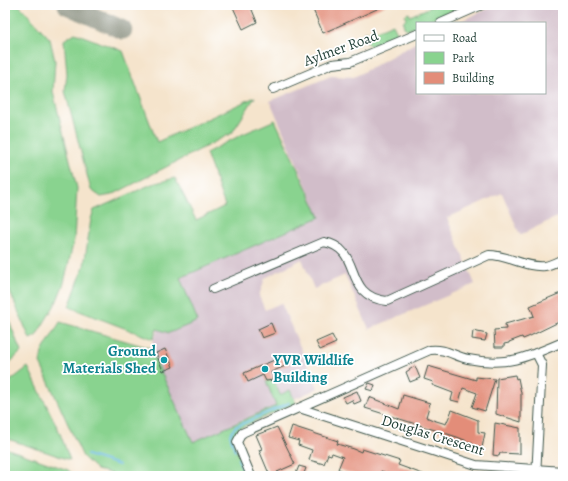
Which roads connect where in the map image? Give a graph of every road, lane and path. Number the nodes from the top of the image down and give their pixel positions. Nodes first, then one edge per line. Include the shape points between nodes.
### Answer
1 (482, 5) edge
2 (443, 22) edge
3 (416, 34) edge
4 (274, 89) dead end
5 (563, 259) edge
6 (213, 289) dead end
7 (563, 342) edge
8 (536, 353) junction
9 (299, 408) junction
10 (563, 470) edge
11 (536, 472) edge
12 (252, 476) edge

1 - 2 street
3 - 4 street, Aylmer Road via 350,62 332,64
5 - 6 street via 546,266 489,255 387,301 372,299 363,292 345,252 334,244 324,242
7 - 8 street
8 - 9 street via 519,360 495,363 438,349 430,350
8 - 11 street via 542,365
9 - 11 street, Douglas Crescent via 476,465
9 - 12 street via 242,433 239,437 237,442
10 - 11 street, Douglas Crescent

